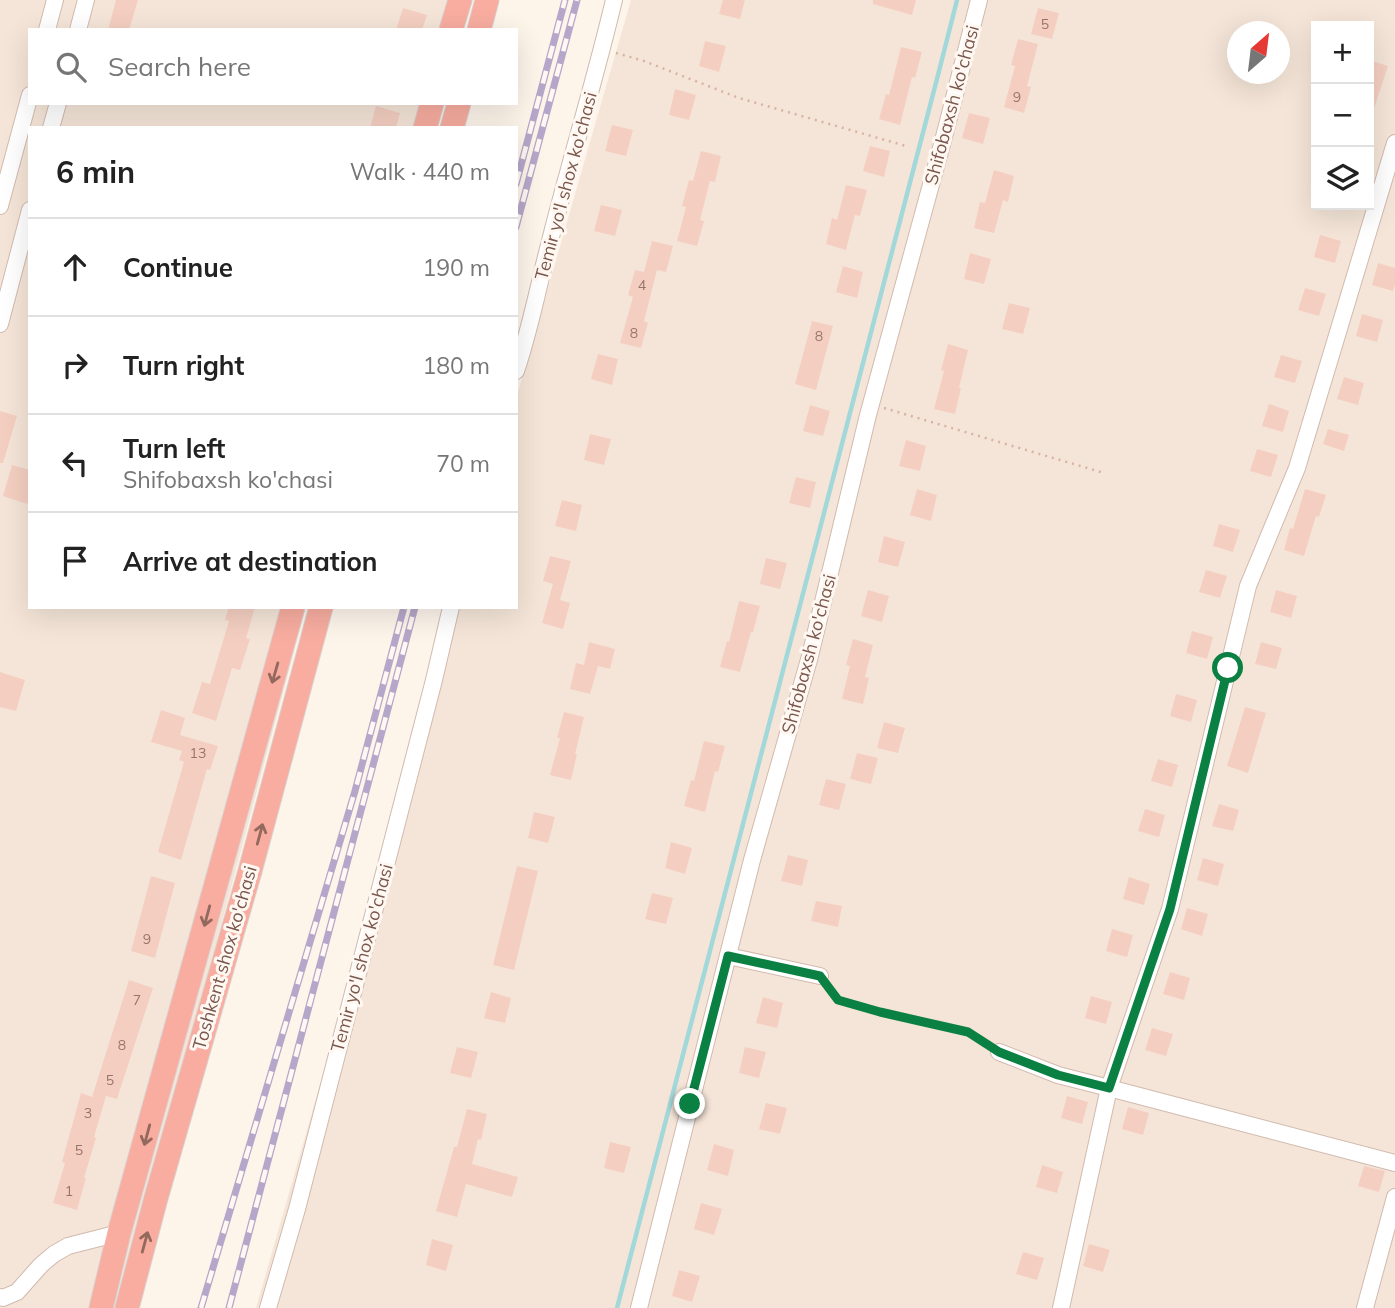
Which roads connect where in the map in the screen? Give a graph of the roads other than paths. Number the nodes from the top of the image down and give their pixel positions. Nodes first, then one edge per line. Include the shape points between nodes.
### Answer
1 (55, 0) edge
2 (86, 0) edge
3 (460, 0) edge
4 (487, 0) edge
5 (614, 0) edge
6 (979, 0) edge
7 (48, 28) edge
8 (79, 28) edge
9 (453, 28) edge
10 (480, 28) edge
11 (28, 101) edge
12 (57, 105) edge
13 (431, 105) edge
14 (458, 105) edge
15 (52, 126) edge
16 (426, 126) edge
17 (453, 126) edge
18 (1395, 143) edge
19 (0, 206) edge
20 (28, 218) edge
21 (0, 324) edge
22 (518, 365) edge
23 (292, 609) edge
24 (320, 609) edge
25 (451, 609) edge
26 (728, 956) junction
27 (820, 976) road end
28 (999, 1052) road end
29 (1109, 1088) junction
30 (1395, 1163) edge
31 (1395, 1197) edge
32 (119, 1233) junction
33 (0, 1297) edge
34 (101, 1308) edge
35 (127, 1308) edge
36 (268, 1308) edge
37 (639, 1308) edge
38 (1061, 1308) edge
39 (1364, 1308) edge

1 - 7 street
2 - 8 street
3 - 9 highway
4 - 10 highway
5 - 22 street, Temir yo'l shox ko'chasi
6 - 26 street, Shifobaxsh ko'chasi
11 - 19 street
12 - 15 street
13 - 16 highway
14 - 17 highway
18 - 29 street via 1297,468 1248,586 1170,909
20 - 21 street
23 -> 32 highway, Toshkent shox ko'chasi
35 -> 24 highway, Toshkent shox ko'chasi
25 - 36 street, Temir yo'l shox ko'chasi
26 - 27 street
26 - 37 street, Shifobaxsh ko'chasi
28 - 29 street via 1058,1075
29 - 30 street
29 - 38 street
31 - 39 street
32 - 33 street via 68,1246 41,1265 17,1292
32 - 34 highway, Toshkent shox ko'chasi

